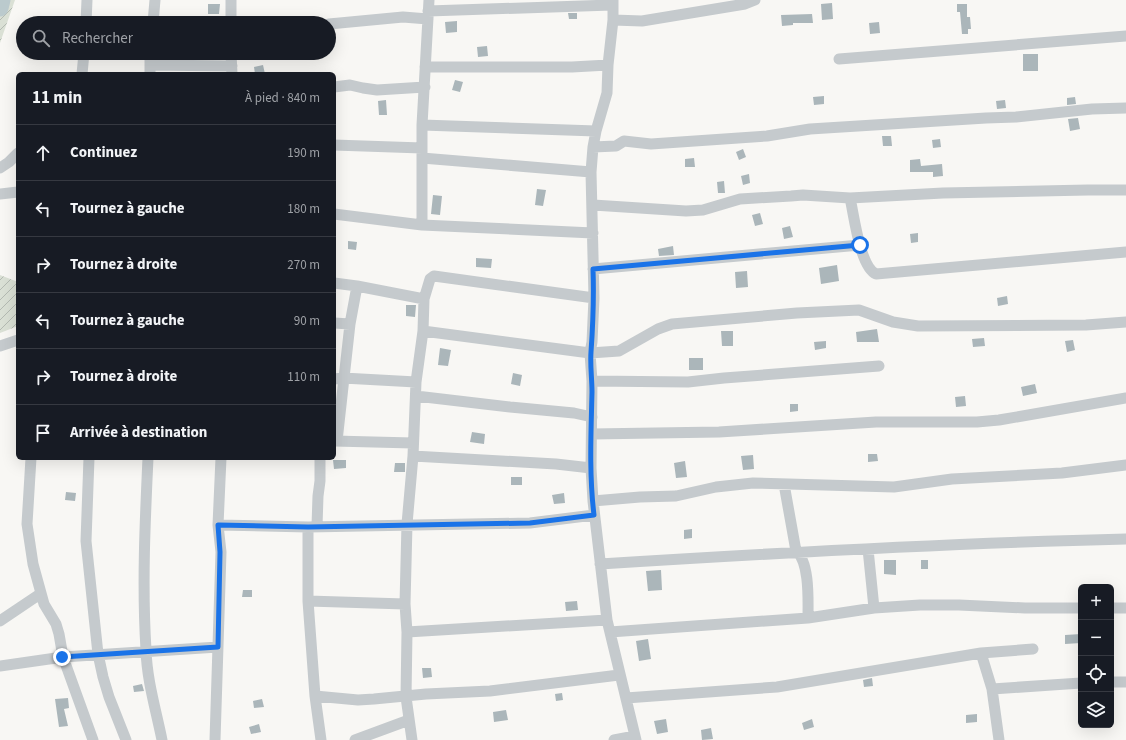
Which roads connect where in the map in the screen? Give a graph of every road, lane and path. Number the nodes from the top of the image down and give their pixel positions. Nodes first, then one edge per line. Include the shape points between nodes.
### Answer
1 (87, 0) edge
2 (155, 0) edge
3 (231, 0) edge
4 (755, 0) edge
5 (613, 2) edge
6 (428, 10) edge
7 (86, 16) edge
8 (154, 16) edge
9 (231, 16) edge
10 (613, 20) junction
11 (336, 23) edge
12 (1126, 36) edge
13 (839, 59) dead end
14 (83, 60) edge
15 (152, 60) edge
16 (608, 65) junction
17 (425, 67) junction
18 (232, 70) edge
19 (82, 72) edge
20 (336, 87) edge
21 (425, 87) junction
22 (1126, 108) edge
23 (422, 125) junction
24 (596, 130) junction
25 (336, 145) edge
26 (593, 147) junction
27 (422, 153) junction
28 (16, 155) edge
29 (0, 168) edge
30 (591, 172) junction
31 (1126, 190) edge
32 (16, 192) edge
33 (0, 194) edge
34 (850, 198) junction
35 (593, 205) junction
36 (336, 214) edge
37 (422, 225) junction
38 (593, 233) junction
39 (860, 245) junction
40 (1126, 252) edge
41 (593, 269) junction
42 (336, 283) edge
43 (357, 286) junction
44 (594, 298) junction
45 (424, 299) junction
46 (1126, 322) edge
47 (336, 323) edge
48 (350, 324) junction
49 (423, 331) junction
50 (16, 341) edge
51 (0, 346) edge
52 (590, 353) junction
53 (879, 366) dead end
54 (339, 378) edge
55 (592, 381) junction
56 (416, 382) junction
57 (416, 396) junction
58 (1126, 398) edge
59 (592, 417) junction
60 (336, 425) edge
61 (592, 434) junction
62 (336, 441) edge
63 (413, 443) junction
64 (413, 456) junction
65 (31, 460) edge
66 (89, 460) edge
67 (148, 460) edge
68 (221, 460) edge
69 (320, 460) edge
70 (1126, 465) edge
71 (591, 468) junction
72 (784, 484) junction
73 (593, 501) junction
74 (594, 515) junction
75 (407, 524) junction
76 (218, 525) junction
77 (313, 526) junction
78 (1126, 539) edge
79 (868, 549) junction
80 (796, 551) junction
81 (600, 564) junction
82 (40, 594) junction
83 (308, 601) junction
84 (405, 604) junction
85 (874, 608) junction
86 (1078, 608) edge
87 (1114, 608) edge
88 (1126, 608) edge
89 (808, 618) junction
90 (0, 620) edge
91 (607, 620) junction
92 (407, 632) junction
93 (610, 632) junction
94 (218, 647) junction
95 (1033, 648) dead end
96 (146, 651) junction
97 (981, 653) junction
98 (98, 654) junction
99 (62, 657) junction
100 (0, 666) edge
101 (620, 675) junction
102 (1114, 682) edge
103 (1126, 682) edge
104 (1078, 683) edge
105 (992, 689) junction
106 (315, 696) junction
107 (406, 696) junction
108 (626, 698) junction
109 (410, 720) junction
110 (636, 738) edge
111 (93, 740) edge
112 (126, 740) edge
113 (162, 740) edge
114 (215, 740) edge
115 (321, 740) edge
116 (355, 740) edge
117 (412, 740) edge
118 (614, 740) edge
119 (999, 740) edge

1 - 7 street
2 - 8 street
3 - 9 street
4 - 10 street via 745,4 642,21
5 - 6 street
5 - 10 street
6 - 11 street via 402,17
6 - 17 street
10 - 16 street
12 - 13 street
14 - 19 street
15 - 18 street
16 - 17 street
16 - 24 street via 607,92
17 - 21 street
20 - 21 street via 350,85 377,90
21 - 23 street
22 - 26 street via 810,129 767,136 651,144 624,141 616,146
23 - 24 street
23 - 27 street
24 - 26 street
25 - 27 street
26 - 30 street
27 - 30 street
27 - 37 street
28 - 29 street
30 - 35 street
31 - 34 street via 951,193
32 - 33 street
34 - 35 street via 803,195 740,199 703,210 686,211
34 - 39 street
35 - 38 street
36 - 37 street
37 - 38 street
38 - 41 street
39 - 40 street via 867,266 876,274
39 - 41 street
41 - 44 street
42 - 43 street
43 - 45 street
43 - 48 street
44 - 45 street via 434,276 430,279
44 - 52 street
45 - 49 street
46 - 52 street via 1086,325 918,326 893,322 859,310 805,313 672,324 619,351
47 - 48 street
48 - 54 street
49 - 52 street
49 - 56 street
50 - 51 street
52 - 55 street
53 - 55 street via 688,382
54 - 56 street
54 - 60 street
55 - 59 street
56 - 57 street
57 - 59 street
57 - 63 street
58 - 61 street via 977,422 876,422 720,432
59 - 61 street
61 - 71 street
62 - 63 street
63 - 64 street
64 - 71 street
64 - 75 street
65 - 82 street via 28,524
66 - 98 street via 86,541
67 - 96 street via 145,543
68 - 76 street
69 - 77 street via 320,481
70 - 72 street via 1062,473 952,479 894,487
71 - 73 street
72 - 73 street via 753,483 716,487 676,496
72 - 80 street
73 - 74 street
74 - 75 street via 530,523
74 - 81 street
75 - 77 street
75 - 84 street
76 - 77 street
76 - 94 street
77 - 83 street
78 - 79 street via 1017,541
79 - 80 street
79 - 85 street
80 - 81 street
80 - 89 street via 801,556 804,566
81 - 91 street
82 - 90 street
82 - 99 street via 56,624
83 - 84 street
83 - 106 street
84 - 92 street
85 - 86 street via 959,605
85 - 89 street
87 - 88 street
89 - 93 street
91 - 92 street
91 - 93 street
92 - 107 street
93 - 101 street
94 - 96 street
94 - 114 street
95 - 97 street
96 - 98 street
96 - 113 street via 150,691
97 - 105 street
97 - 108 street via 777,687
98 - 99 street
98 - 112 street via 102,677
99 - 100 street
99 - 111 street
101 - 107 street via 490,691
101 - 108 street
102 - 103 street
104 - 105 street
105 - 119 street
106 - 107 street via 358,700
106 - 115 street
107 - 109 street
108 - 110 street
109 - 116 street
109 - 117 street
110 - 118 street

